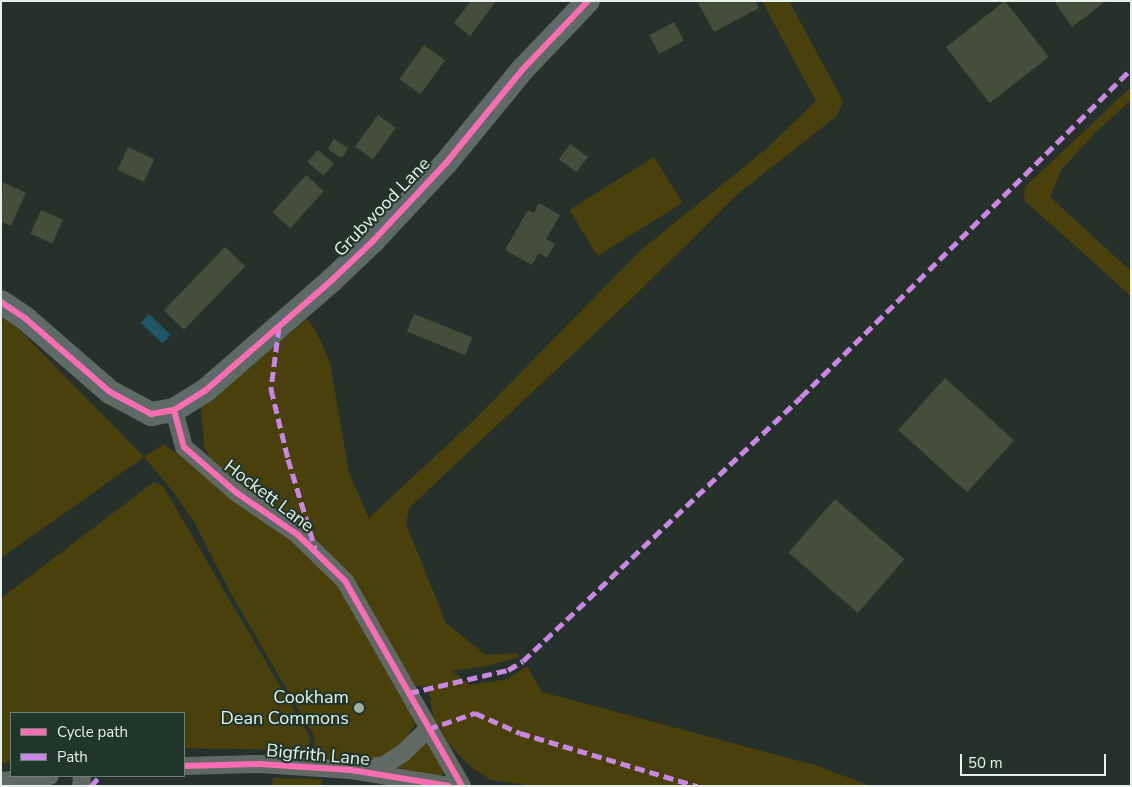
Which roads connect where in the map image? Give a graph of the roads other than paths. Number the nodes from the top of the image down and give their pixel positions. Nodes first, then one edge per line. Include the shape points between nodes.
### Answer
1 (588, 1) edge
2 (1, 302) edge
3 (174, 410) junction
4 (428, 729) junction
5 (185, 766) edge
6 (352, 770) junction
7 (40, 777) edge
8 (1, 781) edge
9 (449, 786) edge
10 (462, 786) edge

1 - 3 street, Grubwood Lane via 523,69 446,162 372,241 206,390
2 - 3 street via 26,319 110,392 151,414
3 - 4 street, Hockett Lane via 184,447 237,493 298,535 345,581
4 - 6 street via 403,753 384,765
4 - 10 street, Hockett Lane
5 - 6 street, Bigfrith Lane via 260,764
6 - 9 street, Bigfrith Lane
7 - 8 street

